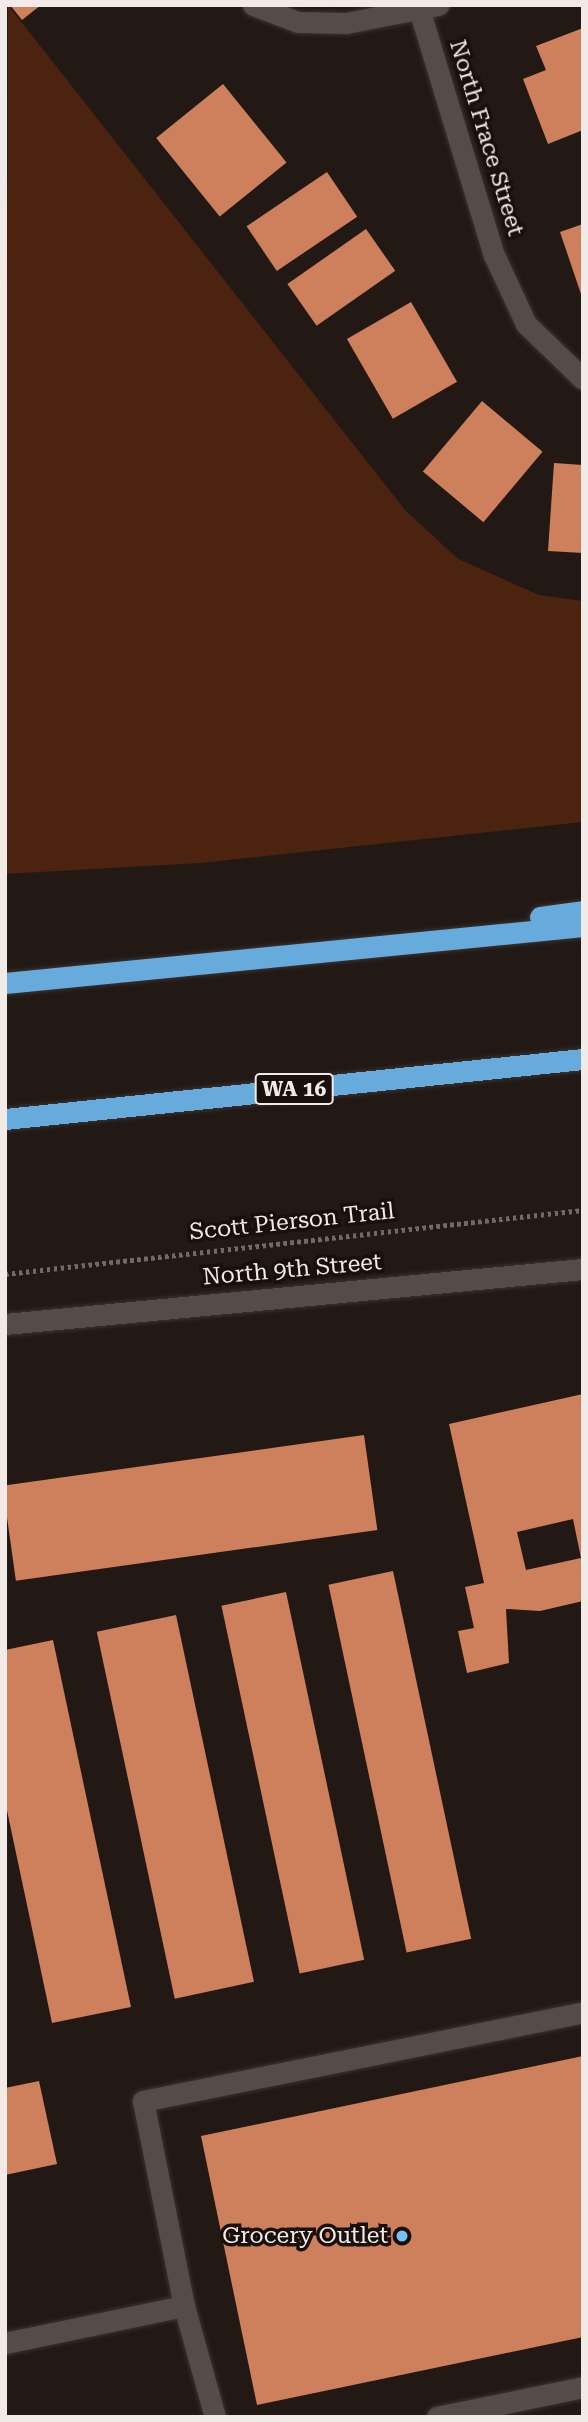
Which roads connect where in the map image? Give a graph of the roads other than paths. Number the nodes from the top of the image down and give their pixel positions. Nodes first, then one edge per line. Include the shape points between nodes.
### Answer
1 (253, 5) edge
2 (429, 8) edge
3 (583, 379) edge
4 (583, 911) edge
5 (583, 926) edge
6 (205, 963) junction
7 (5, 983) edge
8 (583, 1059) edge
9 (5, 1119) edge
10 (583, 1269) edge
11 (5, 1324) edge
12 (583, 2012) edge
13 (184, 2306) junction
14 (5, 2343) edge
15 (583, 2388) edge
16 (215, 2417) edge
17 (437, 2417) edge

1 - 2 street, North Frace Street via 298,22 385,20
2 - 3 street, North Frace Street via 494,256 526,324
4 - 6 highway
5 - 6 highway
6 - 7 highway
8 - 9 highway, WA 16
10 - 11 street, North 9th Street
12 - 13 street via 143,2101
13 - 14 street
13 - 16 street
15 - 17 street

